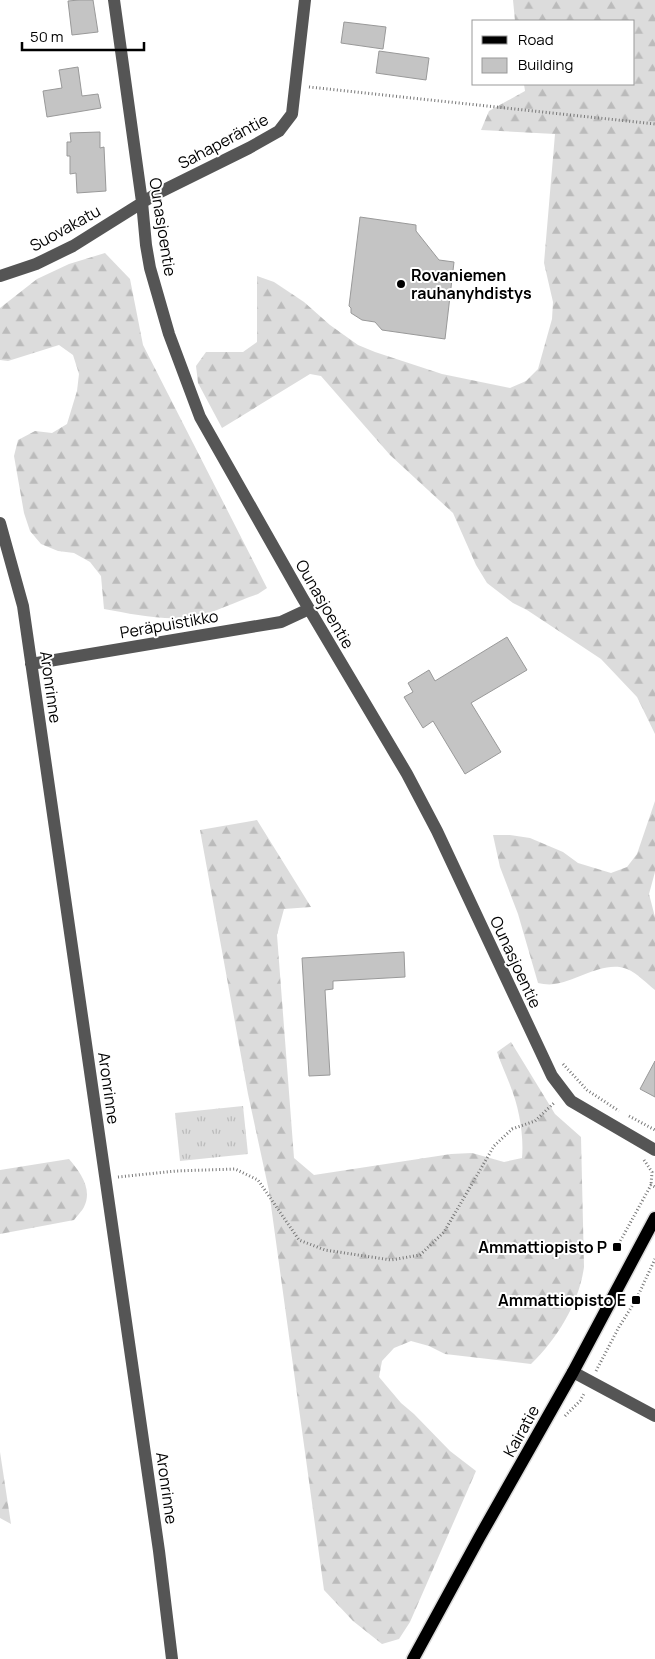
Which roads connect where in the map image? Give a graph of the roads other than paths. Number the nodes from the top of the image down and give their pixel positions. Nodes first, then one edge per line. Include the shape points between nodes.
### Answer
1 (114, 0) edge
2 (305, 0) edge
3 (142, 202) junction
4 (0, 276) edge
5 (0, 523) edge
6 (309, 609) junction
7 (31, 664) junction
8 (653, 1149) edge
9 (655, 1218) edge
10 (573, 1372) junction
11 (655, 1416) edge
12 (172, 1659) edge
13 (413, 1659) edge

1 - 3 street, Ounasjoentie
2 - 3 street, Sahaperäntie via 292,114 279,131
3 - 4 street, Suovakatu via 73,246 36,264
3 - 6 street, Ounasjoentie via 150,268 169,334 200,417
5 - 7 street, Aronrinne via 23,606
6 - 7 street, Peräpuistikko via 281,622
6 - 8 street, Ounasjoentie via 433,822 552,1076 571,1101
7 - 12 street, Aronrinne
9 - 10 main road, Kairatie
10 - 11 street
10 - 13 main road, Kairatie

